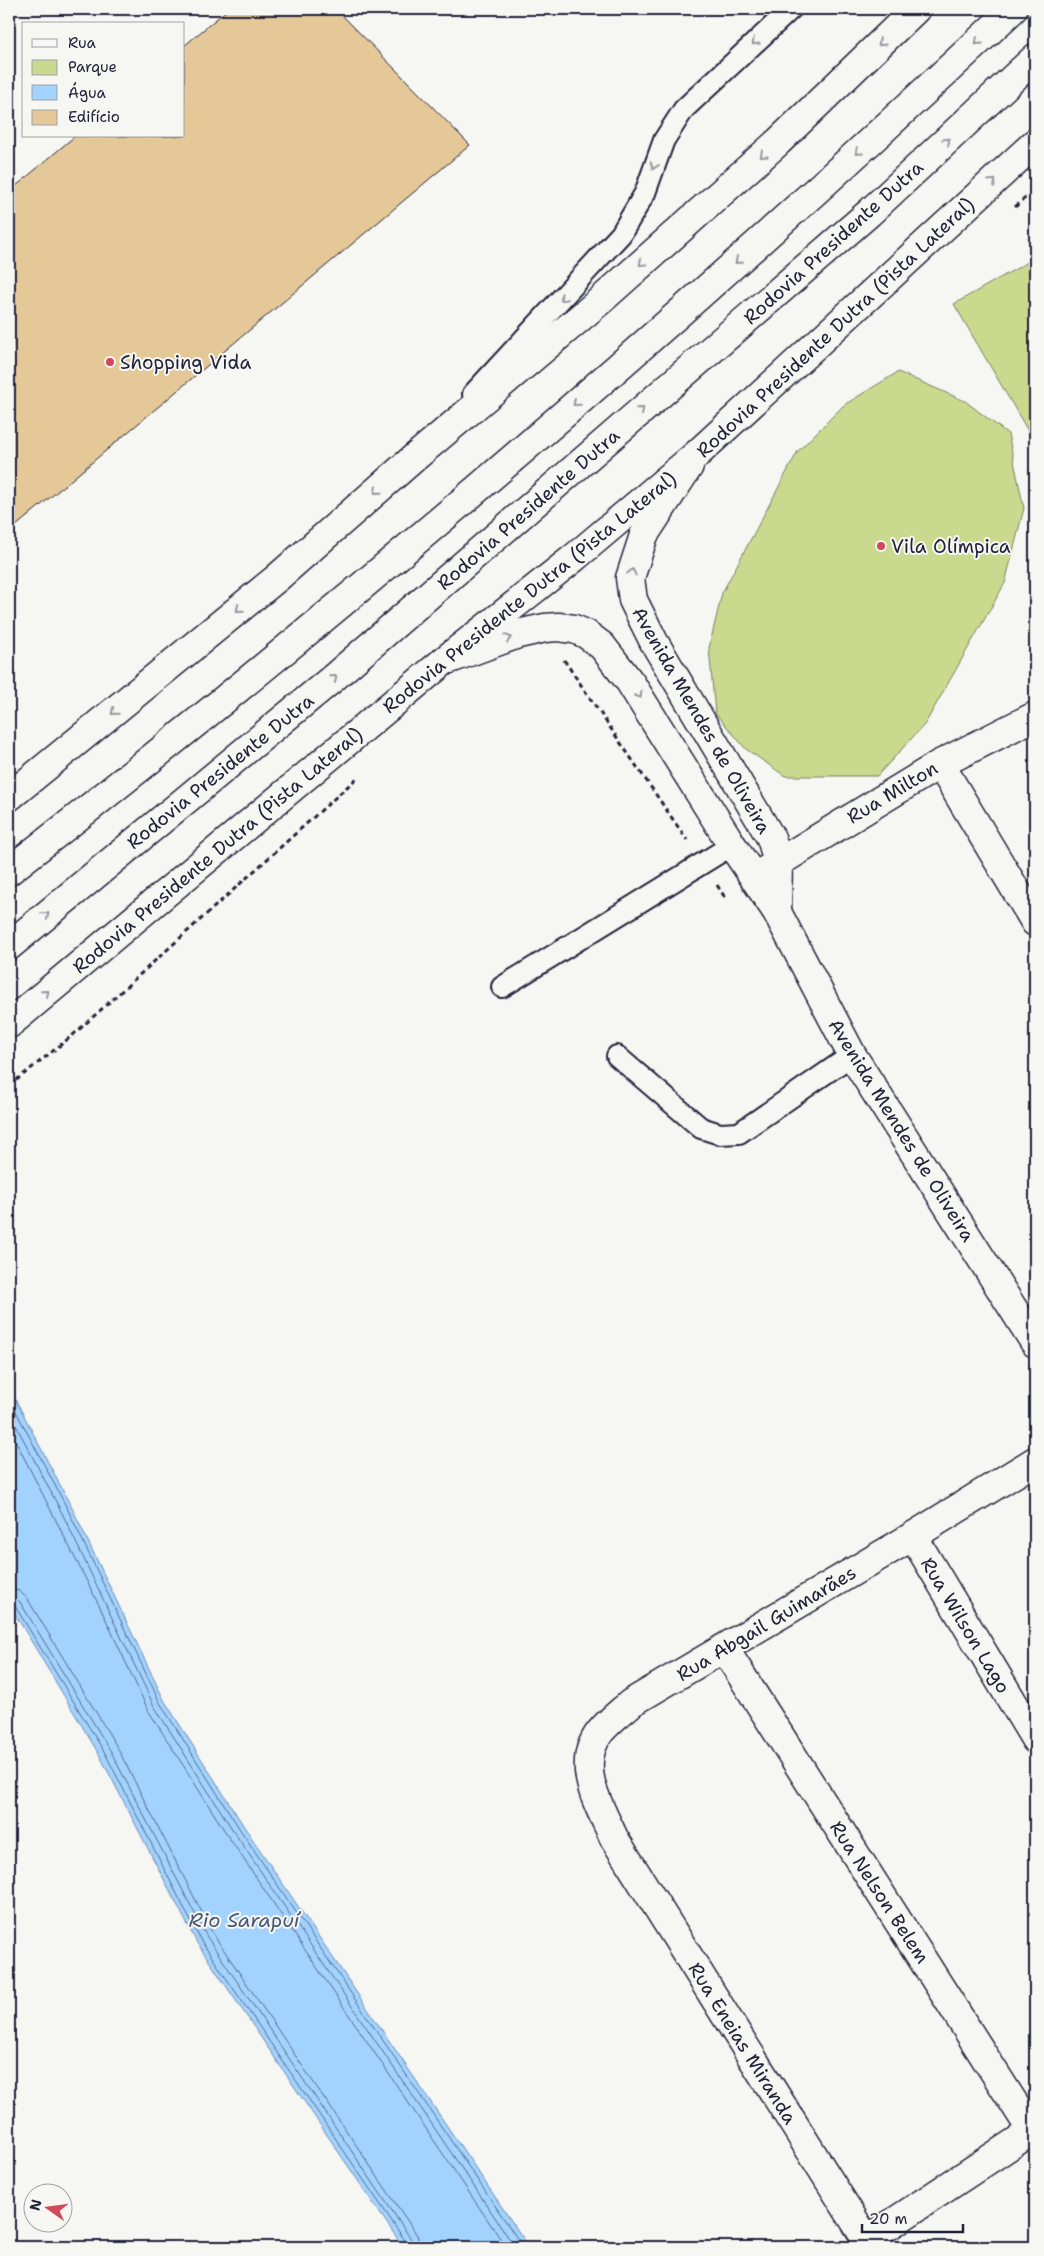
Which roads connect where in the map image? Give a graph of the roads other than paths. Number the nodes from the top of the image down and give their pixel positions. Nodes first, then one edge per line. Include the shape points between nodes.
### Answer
1 (791, 9) edge
2 (916, 9) edge
3 (1013, 9) edge
4 (1035, 58) edge
5 (1035, 143) edge
6 (696, 454) junction
7 (414, 458) junction
8 (446, 660) junction
9 (1035, 716) edge
10 (940, 764) junction
11 (9, 797) edge
12 (732, 845) junction
13 (778, 862) junction
14 (9, 871) edge
15 (754, 877) junction
16 (777, 912) junction
17 (1035, 922) edge
18 (9, 946) edge
19 (502, 987) dead end
20 (9, 1024) edge
21 (852, 1055) junction
22 (617, 1056) dead end
23 (1035, 1343) edge
24 (1035, 1461) edge
25 (912, 1536) junction
26 (724, 1648) junction
27 (1035, 1739) edge
28 (614, 1838) joint
29 (1034, 2132) edge
30 (869, 2243) edge

1 -> 7 lane via 684,109 664,140 641,201 616,239
2 -> 7 main road via 763,155 601,300
3 -> 14 main road via 703,293 472,492 155,757
18 -> 4 main road, Rodovia Presidente Dutra via 332,679 869,213
6 -> 5 main road, Rodovia Presidente Dutra (Pista Lateral)
6 - 8 main road, Rodovia Presidente Dutra (Pista Lateral) via 575,557
13 -> 6 main road, Avenida Mendes de Oliveira via 762,820 654,642 633,600 630,578 644,534
7 -> 11 main road via 277,578
8 -> 12 main road, Avenida Mendes de Oliveira via 533,629 558,626 586,634 602,646 630,682
20 -> 8 main road, Rodovia Presidente Dutra (Pista Lateral)
9 - 10 main road, Rua Milton
10 - 13 main road, Rua Milton
10 - 17 main road
12 - 15 main road, Avenida Mendes de Oliveira
12 - 19 lane
13 - 15 main road, Rua Milton
13 - 16 main road, Avenida Mendes de Oliveira
15 - 16 main road, Avenida Mendes de Oliveira
16 - 21 main road, Avenida Mendes de Oliveira
21 - 22 lane via 739,1133 720,1134 701,1128
21 - 23 main road, Avenida Mendes de Oliveira
24 - 25 main road, Rua Abgail Guimarães
25 - 26 main road, Rua Abgail Guimarães
25 - 27 main road, Rua Wilson Lago
26 - 28 main road, Rua Abgail Guimarães via 631,1702 600,1733 587,1761 591,1789
26 - 29 main road, Rua Nelson Belem
28 - 30 main road, Rua Eneias Miranda
29 - 30 main road

